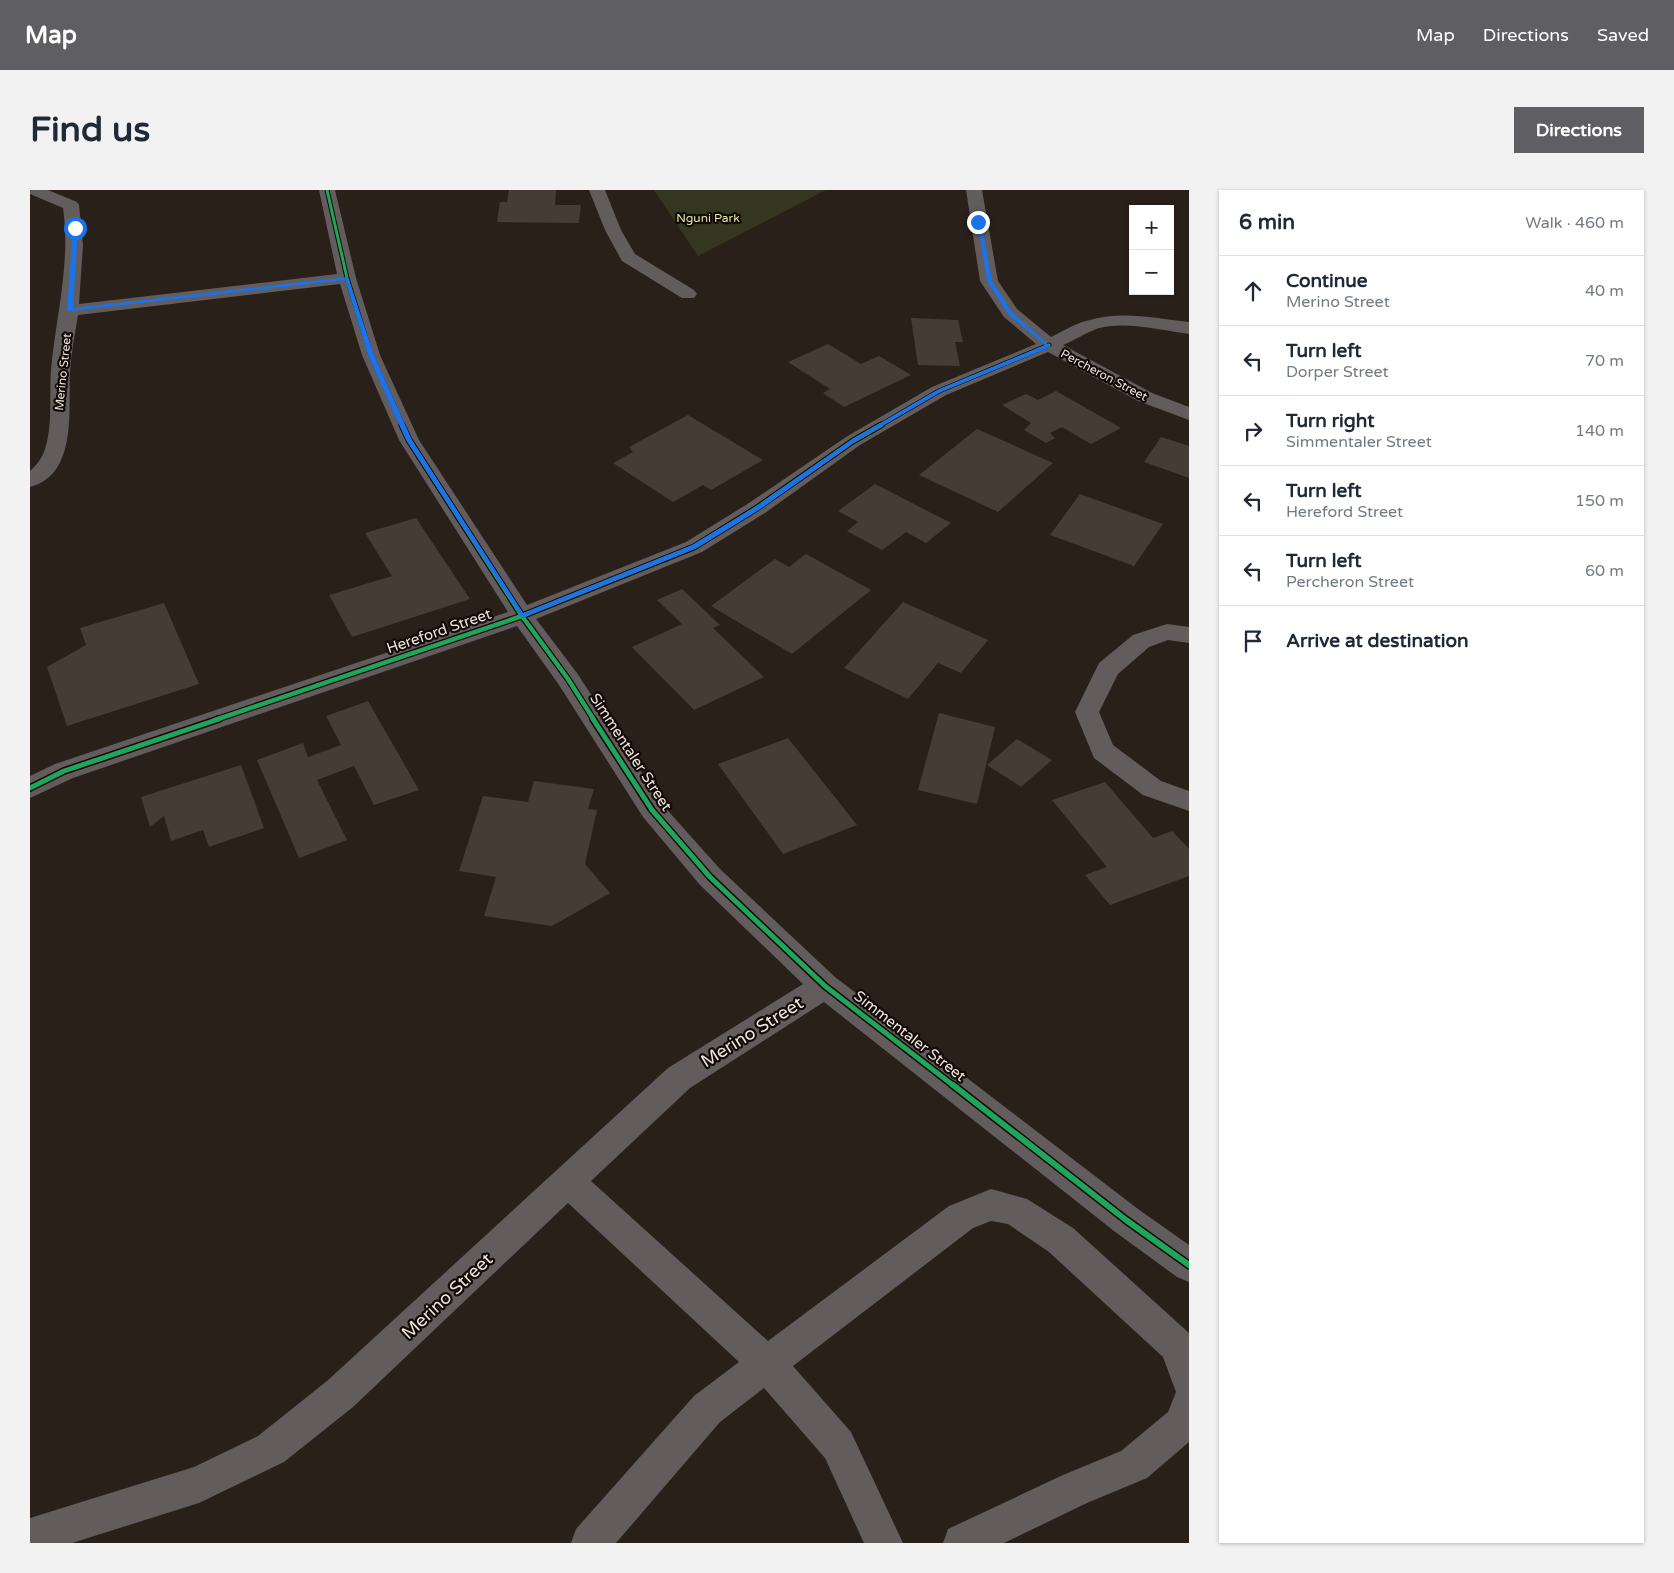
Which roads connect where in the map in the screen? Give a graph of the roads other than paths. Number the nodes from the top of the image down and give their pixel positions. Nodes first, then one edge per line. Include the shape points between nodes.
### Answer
1 (34, 190) edge
2 (327, 190) edge
3 (597, 190) edge
4 (974, 190) edge
5 (347, 278) junction
6 (688, 294) dead end
7 (70, 310) junction
8 (1189, 328) edge
9 (1049, 345) junction
10 (1189, 414) edge
11 (30, 481) edge
12 (522, 616) junction
13 (1189, 635) edge
14 (30, 788) edge
15 (1189, 801) edge
16 (825, 986) junction
17 (568, 1182) junction
18 (1189, 1265) edge
19 (766, 1363) junction
20 (1189, 1380) edge
21 (1189, 1405) edge
22 (30, 1538) edge
23 (590, 1543) edge
24 (884, 1543) edge
25 (962, 1543) edge

1 - 7 street, Merino Street via 71,205 75,228
2 - 5 street, Simmentaler Street
3 - 6 street via 628,257
4 - 9 street, Percheron Street via 989,281 1010,313
5 - 7 street
5 - 12 street, Simmentaler Street via 371,355 409,440
7 - 11 street, Merino Street via 61,369 58,435 51,459
8 - 9 street, Hereford Street via 1107,321 1090,325
9 - 10 street, Percheron Street via 1145,397
9 - 12 street, Hereford Street via 939,391 853,441 694,547
12 - 14 street, Hereford Street via 64,772
12 - 16 street, Simmentaler Street via 568,679 652,810 710,877
13 - 15 street via 1167,632 1141,641 1108,670 1087,712 1103,751 1152,788
16 - 17 street, Merino Street via 679,1078
16 - 18 street, Simmentaler Street via 1126,1220
17 - 19 street
17 - 22 street, Merino Street via 340,1394 271,1449 199,1484
19 - 20 street via 961,1217 991,1204 1015,1210 1061,1240 1177,1346
19 - 23 street via 707,1409
19 - 24 street via 838,1445
21 - 25 street via 1181,1425 1134,1465 1076,1488

